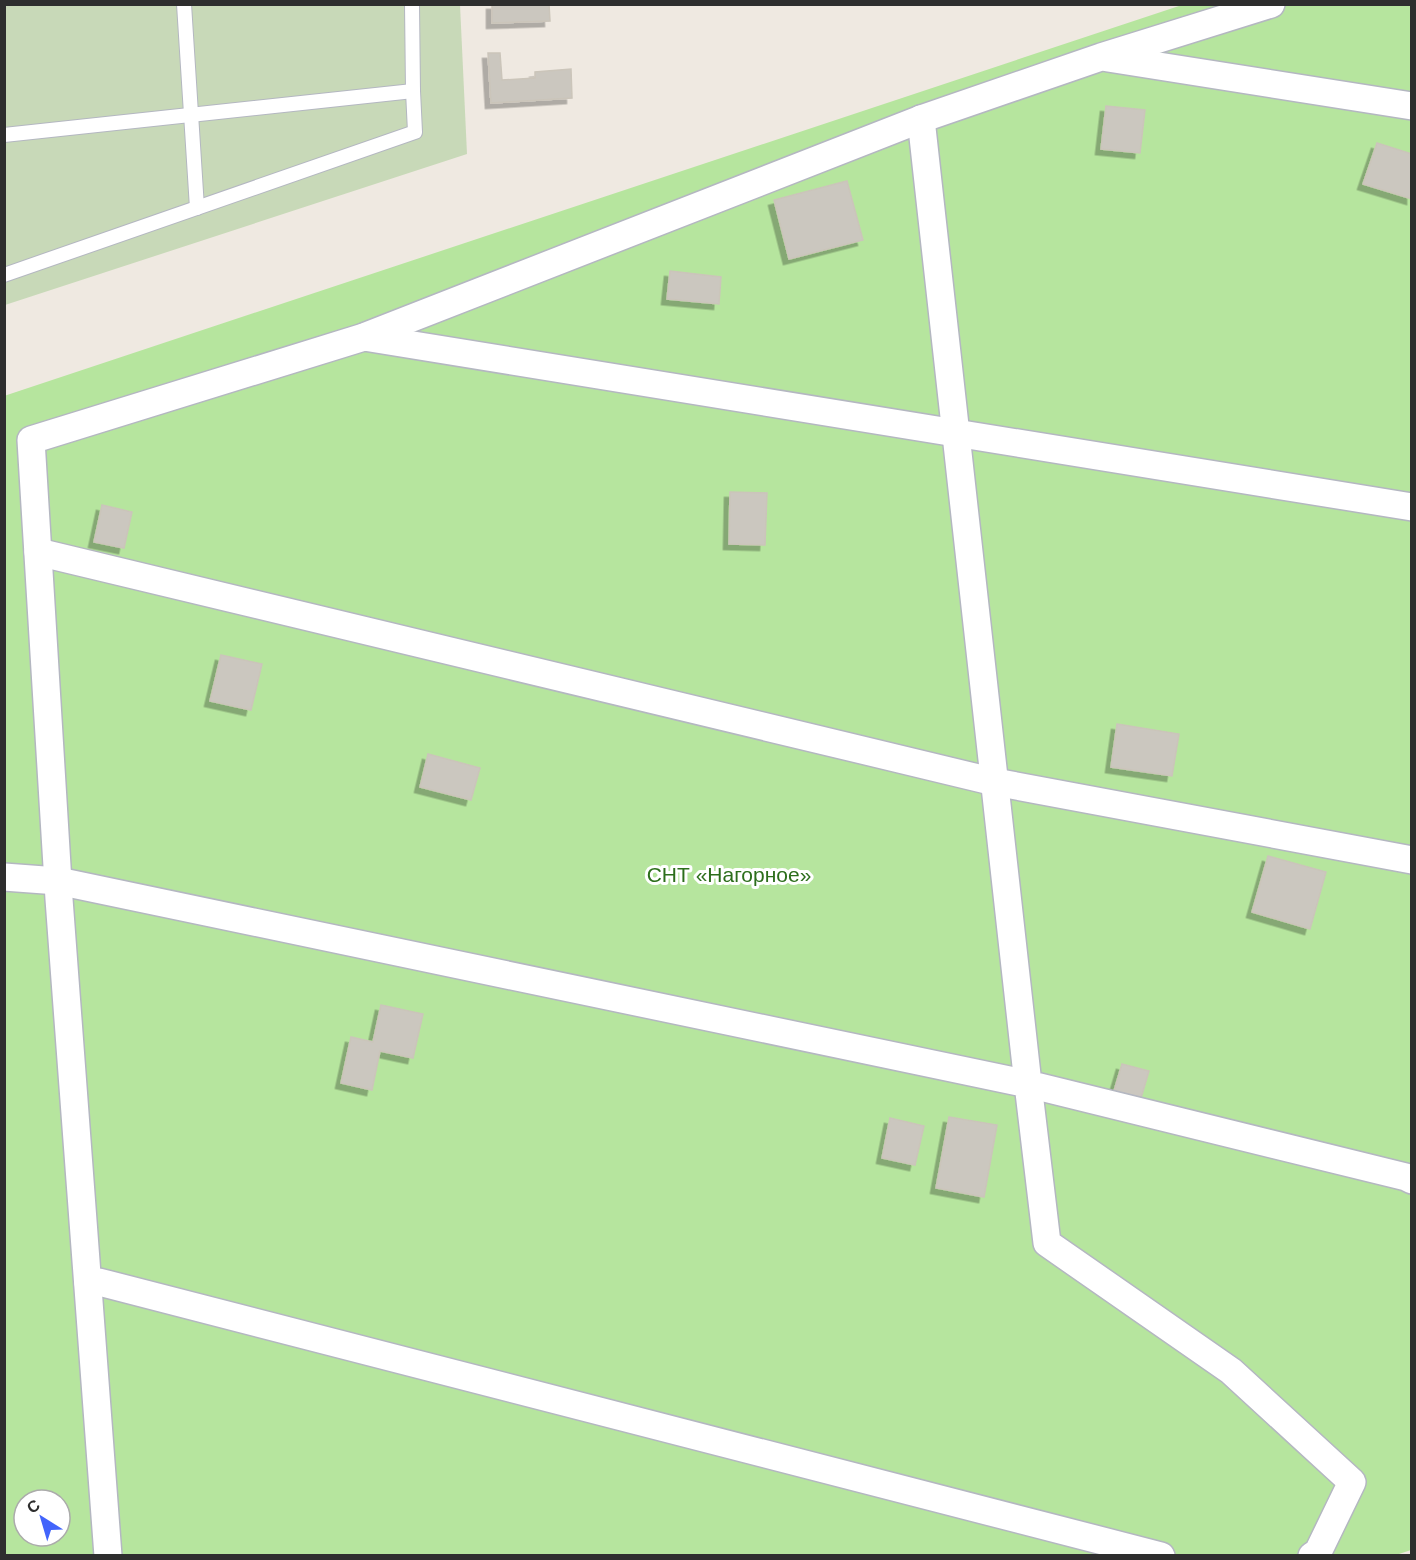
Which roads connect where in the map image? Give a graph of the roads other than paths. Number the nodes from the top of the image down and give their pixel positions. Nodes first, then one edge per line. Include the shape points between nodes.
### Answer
1 (184, 4) edge
2 (411, 4) edge
3 (1271, 4) edge
4 (1101, 57) junction
5 (413, 91) junction
6 (1412, 106) edge
7 (191, 115) junction
8 (921, 119) junction
9 (4, 135) edge
10 (197, 208) junction
11 (4, 275) edge
12 (364, 337) junction
13 (956, 432) junction
14 (1412, 507) edge
15 (38, 552) junction
16 (994, 782) junction
17 (1412, 860) edge
18 (4, 877) edge
19 (58, 881) junction
20 (1028, 1084) junction
21 (1412, 1180) edge
22 (88, 1283) junction
23 (1323, 1552) edge
24 (108, 1556) edge
25 (1161, 1556) edge

1 - 7 lane
2 - 5 lane
3 - 4 street
4 - 6 street
4 - 8 street
5 - 7 lane
5 - 10 lane via 415,132
7 - 9 lane
7 - 10 lane
8 - 12 street
8 - 13 street
10 - 11 lane
12 - 13 street
12 - 15 street via 31,440
13 - 14 street
13 - 16 street
15 - 16 street
15 - 19 street
16 - 17 street
16 - 20 street
18 - 19 street
19 - 20 street
19 - 22 street
20 - 21 street
20 - 23 street via 1047,1243 1231,1371 1352,1482
22 - 24 street
22 - 25 street via 99,1282

